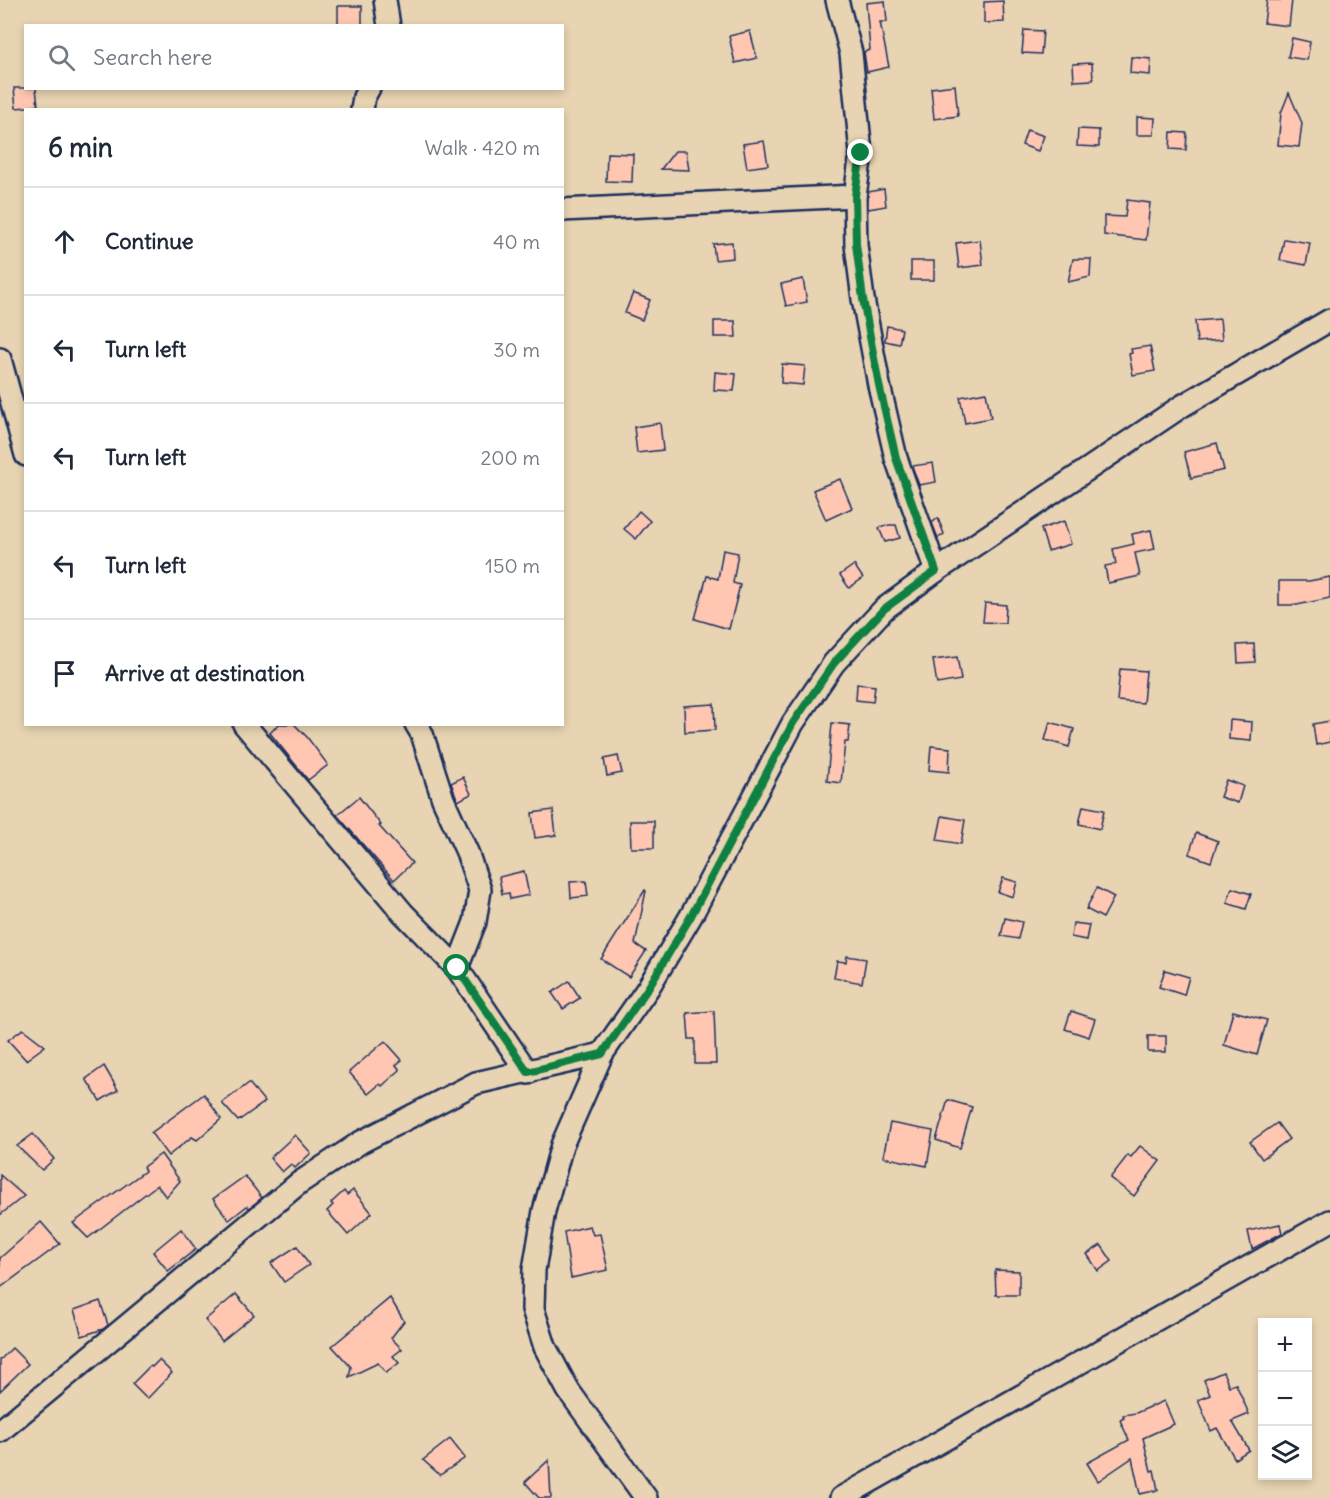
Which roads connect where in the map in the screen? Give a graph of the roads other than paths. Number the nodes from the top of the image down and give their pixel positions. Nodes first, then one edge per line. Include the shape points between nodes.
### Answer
1 (385, 0) edge
2 (837, 0) edge
3 (389, 24) edge
4 (368, 90) edge
5 (362, 108) edge
6 (855, 196) junction
7 (564, 210) edge
8 (1330, 320) edge
9 (0, 359) edge
10 (24, 448) edge
11 (936, 571) junction
12 (246, 726) edge
13 (417, 726) edge
14 (457, 968) junction
15 (602, 1054) junction
16 (528, 1072) junction
17 (1330, 1221) edge
18 (0, 1431) edge
19 (646, 1498) edge
20 (841, 1498) edge

1 - 3 street
2 - 6 street via 851,53 861,153
4 - 5 street
6 - 7 street
6 - 11 street via 856,244 879,385 896,458
8 - 11 street via 1182,406
9 - 10 street
11 - 15 street via 884,609 834,663 793,723 691,916
12 - 14 street via 403,913
13 - 14 street via 480,890 475,922
14 - 16 street
15 - 16 street
15 - 19 street via 562,1145 544,1211 534,1270 533,1309 545,1347 568,1390
16 - 18 street via 476,1083 443,1098 361,1142 299,1183
17 - 20 street

